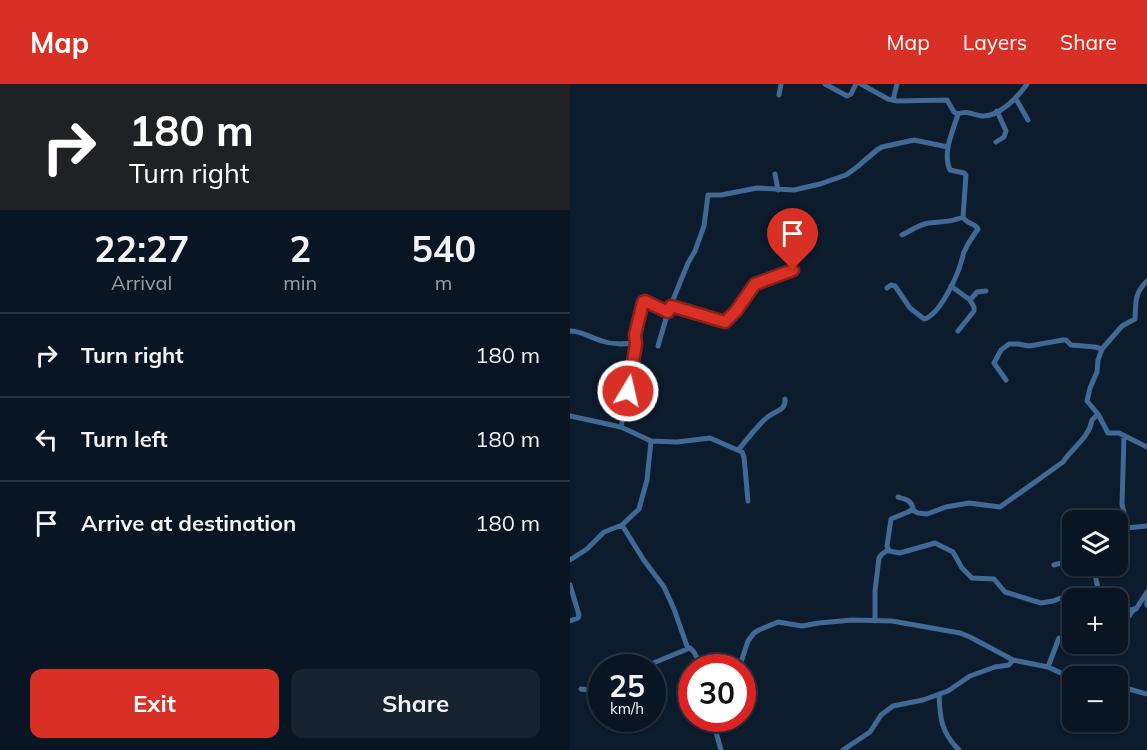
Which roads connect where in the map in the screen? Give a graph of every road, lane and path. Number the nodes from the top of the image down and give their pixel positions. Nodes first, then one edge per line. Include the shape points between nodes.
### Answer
1 (781, 84) edge
2 (825, 84) edge
3 (856, 84) edge
4 (861, 84) edge
5 (897, 84) edge
6 (1027, 84) edge
7 (779, 95) dead end
8 (1016, 99) junction
9 (893, 100) junction
10 (997, 111) junction
11 (958, 114) junction
12 (1028, 120) dead end
13 (996, 142) dead end
14 (948, 147) junction
15 (775, 174) dead end
16 (778, 190) junction
17 (963, 217) junction
18 (902, 235) dead end
19 (797, 272) dead end
20 (1147, 280) edge
21 (951, 286) junction
22 (887, 288) dead end
23 (986, 291) dead end
24 (970, 300) junction
25 (670, 309) junction
26 (570, 331) edge
27 (958, 331) dead end
28 (636, 344) junction
29 (658, 346) dead end
30 (1102, 349) junction
31 (1006, 380) dead end
32 (785, 399) dead end
33 (1098, 414) junction
34 (570, 416) edge
35 (621, 427) junction
36 (1124, 436) junction
37 (651, 441) junction
38 (1147, 447) edge
39 (738, 450) junction
40 (898, 497) dead end
41 (748, 501) dead end
42 (912, 510) junction
43 (1123, 510) edge
44 (622, 525) junction
45 (1147, 526) edge
46 (1128, 528) edge
47 (888, 550) junction
48 (570, 560) edge
49 (1062, 563) edge
50 (1054, 565) dead end
51 (570, 585) edge
52 (1147, 594) edge
53 (1062, 597) edge
54 (1147, 605) edge
55 (1128, 608) edge
56 (1134, 609) junction
57 (1128, 616) edge
58 (570, 621) edge
59 (874, 621) junction
60 (1062, 638) edge
61 (688, 649) junction
62 (695, 654) edge
63 (744, 654) edge
64 (666, 658) edge
65 (1013, 660) junction
66 (1048, 667) junction
67 (1062, 674) edge
68 (581, 689) dead end
69 (1128, 689) edge
70 (588, 690) edge
71 (939, 694) junction
72 (1147, 694) edge
73 (716, 732) edge
74 (721, 750) edge
75 (843, 750) edge
76 (959, 750) edge

1 - 7 street
2 - 3 street via 847,96
4 - 9 street
5 - 9 street
6 - 8 street
8 - 10 street
8 - 12 street
9 - 11 street via 945,99
10 - 11 street via 985,116
10 - 13 street via 1006,131
11 - 14 street
14 - 16 street via 919,139 882,147 846,175 800,189
14 - 17 street via 949,169 966,175
15 - 16 street
16 - 25 street via 757,188 708,195 704,226
17 - 18 street via 930,222
17 - 21 street via 978,229 964,251
19 - 25 street via 792,270 755,284 725,322
20 - 30 street via 1136,299 1135,319 1122,326
21 - 22 street via 926,319 910,308 895,286
21 - 24 street
23 - 24 street via 977,292
24 - 27 street via 974,310
25 - 28 street via 643,302
25 - 29 street
26 - 28 street via 611,344
28 - 35 street
30 - 31 street via 1071,345 1066,340 1029,346 1009,344 994,363
30 - 33 street via 1087,399
32 - 39 street via 785,405 768,417
33 - 36 street via 1108,433
33 - 42 street via 1064,462 1001,506 969,503 927,514
34 - 35 street
35 - 37 street
36 - 38 street
36 - 43 street
37 - 39 street via 710,438
37 - 44 street via 647,480 639,507
39 - 41 street via 744,457
40 - 42 street via 909,500
42 - 47 street via 891,519
44 - 48 street via 604,532
44 - 61 street via 664,587
45 - 46 street
47 - 53 street via 900,553 937,543 953,552 972,578 994,579 1005,592 1041,603
47 - 59 street via 879,560
49 - 50 street
51 - 58 street via 579,615
52 - 54 street
52 - 56 street
55 - 56 street
56 - 57 street
59 - 63 street via 802,626 778,622 759,630 748,641
59 - 65 street via 960,633
60 - 66 street
61 - 62 street
61 - 64 street
65 - 66 street
65 - 71 street via 1009,665 970,676
66 - 67 street
68 - 70 street
69 - 72 street
71 - 75 street via 893,706 881,715 870,732
71 - 76 street via 944,730
73 - 74 street

